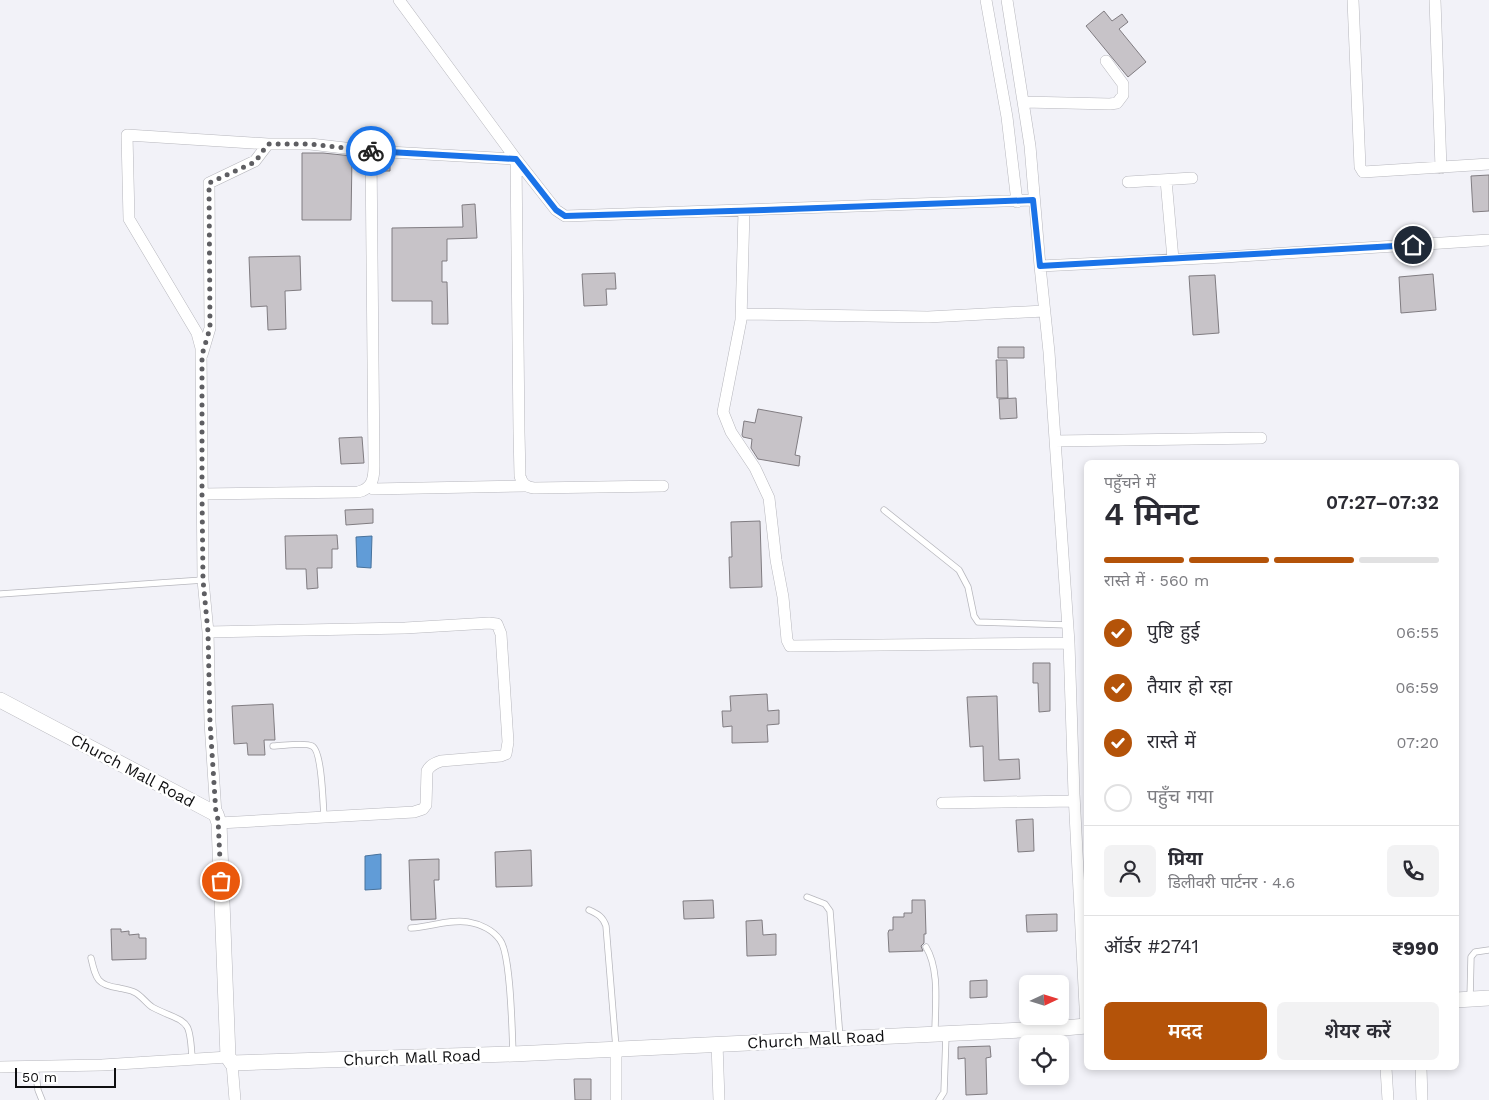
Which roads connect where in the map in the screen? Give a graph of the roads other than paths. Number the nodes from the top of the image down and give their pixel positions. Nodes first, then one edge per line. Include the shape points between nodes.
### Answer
1 (400, 0) edge
2 (986, 0) edge
3 (1007, 0) edge
4 (1353, 0) edge
5 (1435, 0) edge
6 (1106, 62) dead end
7 (1024, 102) junction
8 (268, 144) junction
9 (371, 151) junction
10 (516, 159) junction
11 (1489, 164) edge
12 (1441, 168) junction
13 (1192, 178) dead end
14 (1166, 180) junction
15 (1128, 182) dead end
16 (1033, 200) junction
17 (1017, 202) junction
18 (744, 211) junction
19 (1489, 240) edge
20 (1173, 260) junction
21 (1040, 266) junction
22 (1044, 311) junction
23 (741, 314) junction
24 (202, 355) junction
25 (1261, 438) dead end
26 (1055, 441) junction
27 (525, 486) junction
28 (663, 486) dead end
29 (373, 489) dead end
30 (202, 494) junction
31 (884, 510) dead end
32 (203, 580) junction
33 (0, 594) edge
34 (1068, 625) junction
35 (208, 632) junction
36 (1069, 642) junction
37 (0, 700) edge
38 (274, 746) dead end
39 (1074, 801) junction
40 (942, 803) dead end
41 (324, 817) junction
42 (217, 818) junction
43 (1082, 861) edge
44 (807, 898) dead end
45 (589, 910) dead end
46 (411, 928) dead end
47 (1084, 944) edge
48 (926, 947) dead end
49 (1489, 950) edge
50 (91, 958) dead end
51 (1489, 998) edge
52 (1463, 1000) edge
53 (1084, 1026) edge
54 (941, 1033) junction
55 (840, 1038) junction
56 (717, 1043) junction
57 (616, 1048) junction
58 (513, 1054) junction
59 (192, 1059) junction
60 (230, 1060) junction
61 (0, 1067) edge
62 (35, 1067) junction
63 (1386, 1070) edge
64 (1421, 1070) edge
65 (42, 1100) edge
66 (235, 1100) edge
67 (616, 1100) edge
68 (719, 1100) edge
69 (939, 1100) edge
70 (1388, 1100) edge
71 (1422, 1100) edge

1 - 10 street
2 - 17 street
3 - 7 street
4 - 12 street via 1361,170
5 - 12 street
6 - 7 street via 1122,84 1123,95 1117,103
7 - 16 street
8 - 9 street via 310,144
8 - 24 street via 255,162 209,183 210,328
8 - 24 street via 127,135 129,219 197,333
9 - 10 street
9 - 30 street via 374,466 371,484 368,489 358,492
10 - 18 street via 556,210 565,216
10 - 27 street via 520,476
11 - 12 street
13 - 14 street
14 - 15 street
14 - 20 street
16 - 17 street
16 - 21 street
17 - 18 street
18 - 23 street
19 - 20 street
20 - 21 street
21 - 22 street
22 - 23 street via 928,316
22 - 26 street
23 - 36 street via 723,412 768,498 790,646
24 - 30 street
25 - 26 street
26 - 34 street
27 - 28 street
27 - 29 street
30 - 32 street
31 - 34 lane via 959,570 968,587 978,622
32 - 33 lane
32 - 35 street
34 - 36 street
35 - 41 street via 489,623 500,628 508,742 506,754 434,764 427,771 426,805 418,811
35 - 42 street
36 - 39 street
37 - 42 street, Church Mall Road
38 - 41 lane via 307,745 316,749
39 - 40 street
39 - 43 street
41 - 42 street
42 - 60 street
43 - 47 street
44 - 55 lane via 825,904 830,911
45 - 57 lane via 600,915 606,926
46 - 58 lane via 466,922 486,928 500,940 506,956
48 - 54 lane via 933,959
49 - 52 lane via 1475,952 1471,957
50 - 59 lane via 97,979 102,984 135,992 152,1006 185,1023 190,1035
51 - 52 street
53 - 54 street, Church Mall Road
54 - 55 street, Church Mall Road
54 - 69 lane via 945,1082
55 - 56 street, Church Mall Road
56 - 57 street, Church Mall Road
56 - 68 street
57 - 58 street, Church Mall Road
57 - 67 street
58 - 60 street, Church Mall Road
59 - 60 street
59 - 62 street
60 - 66 street
61 - 62 street
62 - 65 lane
63 - 70 street
64 - 71 street

